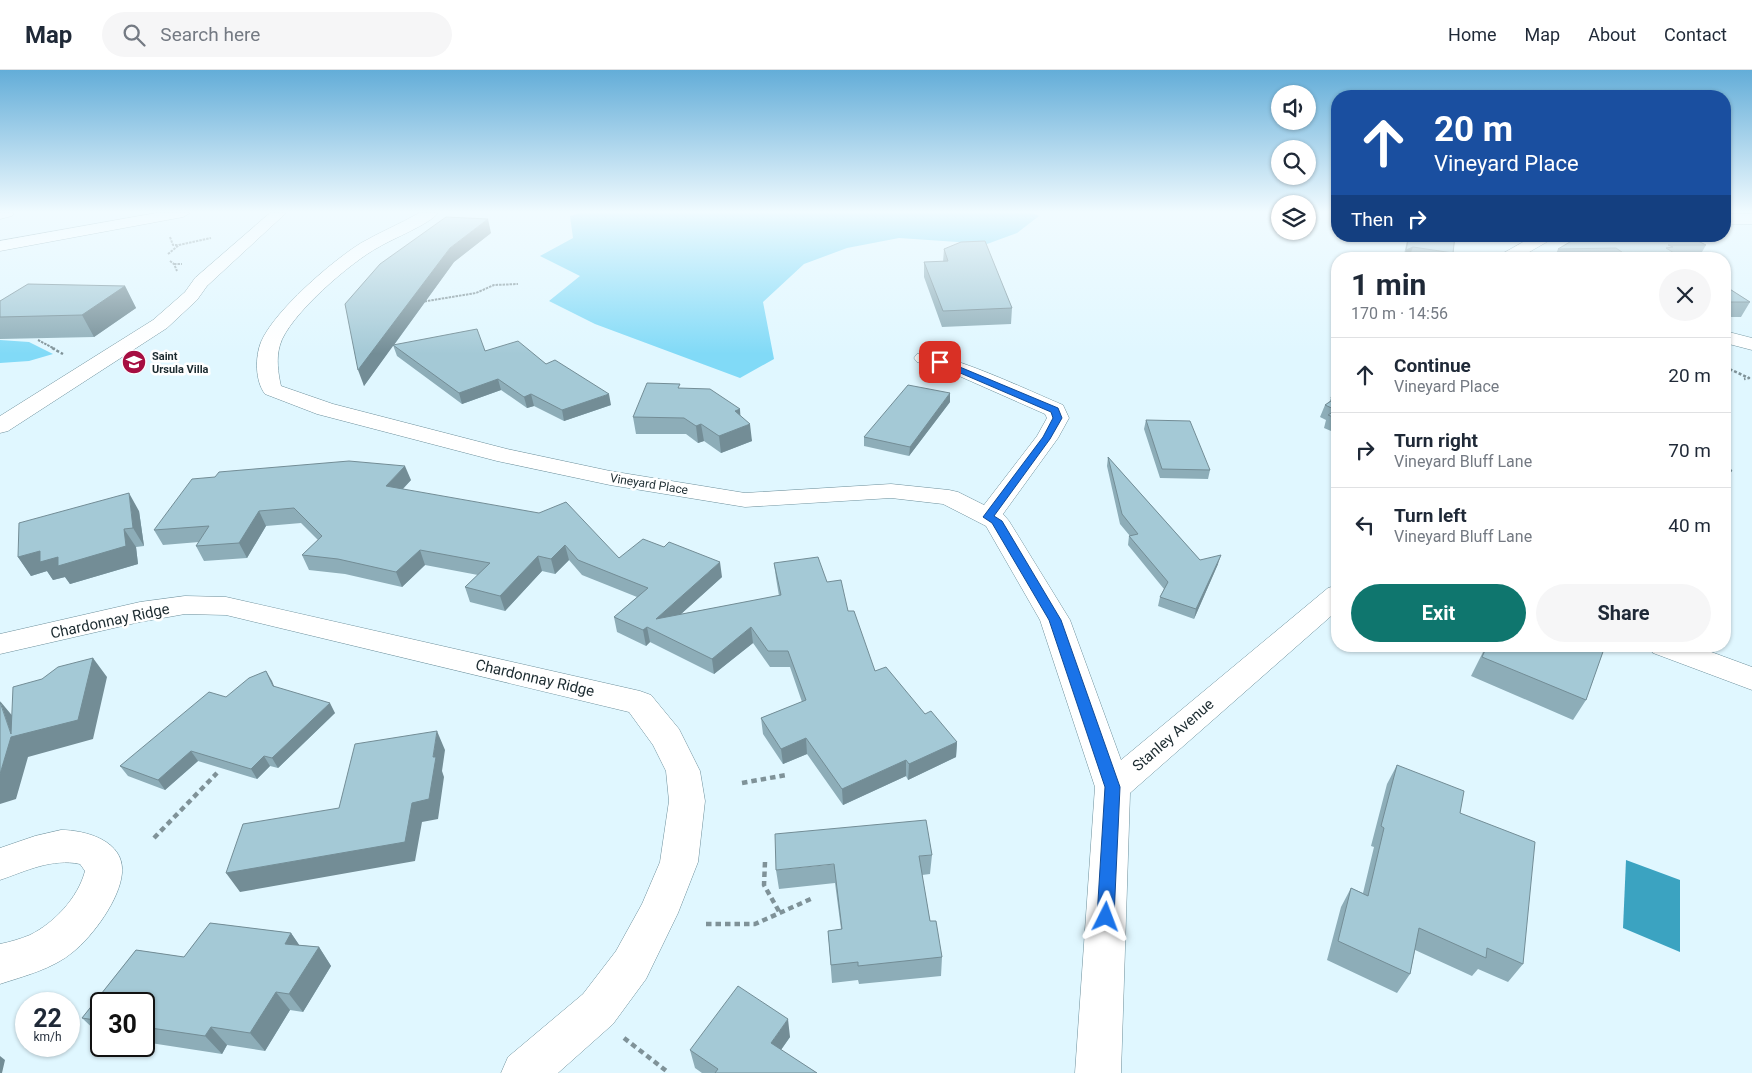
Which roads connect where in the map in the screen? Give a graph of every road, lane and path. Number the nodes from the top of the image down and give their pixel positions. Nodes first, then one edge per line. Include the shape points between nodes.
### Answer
1 (226, 260) edge
2 (348, 260) edge
3 (518, 284) dead end
4 (418, 303) edge
5 (1731, 337) edge
6 (1731, 338) edge
7 (1752, 339) edge
8 (38, 340) edge
9 (1752, 344) edge
10 (69, 357) dead end
11 (924, 358) dead end
12 (1731, 370) edge
13 (1744, 379) dead end
14 (0, 426) edge
15 (988, 517) junction
16 (1331, 600) edge
17 (0, 644) edge
18 (1680, 652) edge
19 (1752, 679) edge
20 (217, 773) dead end
21 (786, 775) dead end
22 (742, 783) dead end
23 (1113, 787) junction
24 (154, 838) dead end
25 (766, 862) dead end
26 (0, 864) edge
27 (813, 898) dead end
28 (780, 913) junction
29 (706, 924) dead end
30 (0, 964) edge
31 (598, 1009) junction
32 (524, 1073) edge
33 (669, 1073) edge
34 (1098, 1073) edge

1 - 14 street via 160,324
2 - 15 street, Vineyard Place via 308,295 270,342 267,376 272,390 350,416 505,456 610,478 745,500 892,491 949,498
3 - 4 path via 494,285 476,292
5 - 7 street
6 - 9 street
8 - 10 path
11 - 15 street via 957,368 1055,410 1058,418 1047,438
12 - 13 path via 1749,378
15 - 23 street, Vineyard Place via 996,521 1055,620
16 - 23 street, Stanley Avenue
17 - 31 street, Chardonnay Ridge via 140,612 186,605 226,606 640,703 667,738 682,771 686,801 679,862 658,913 631,965
18 - 19 street
20 - 24 path
21 - 22 path
23 - 34 street
25 - 28 path via 764,884
26 - 30 street via 50,848 84,848 96,854 103,864 104,877 100,892 89,908 59,939
27 - 28 path
28 - 29 path via 755,924
31 - 32 street, Chardonnay Ridge
31 - 33 path via 619,1034

